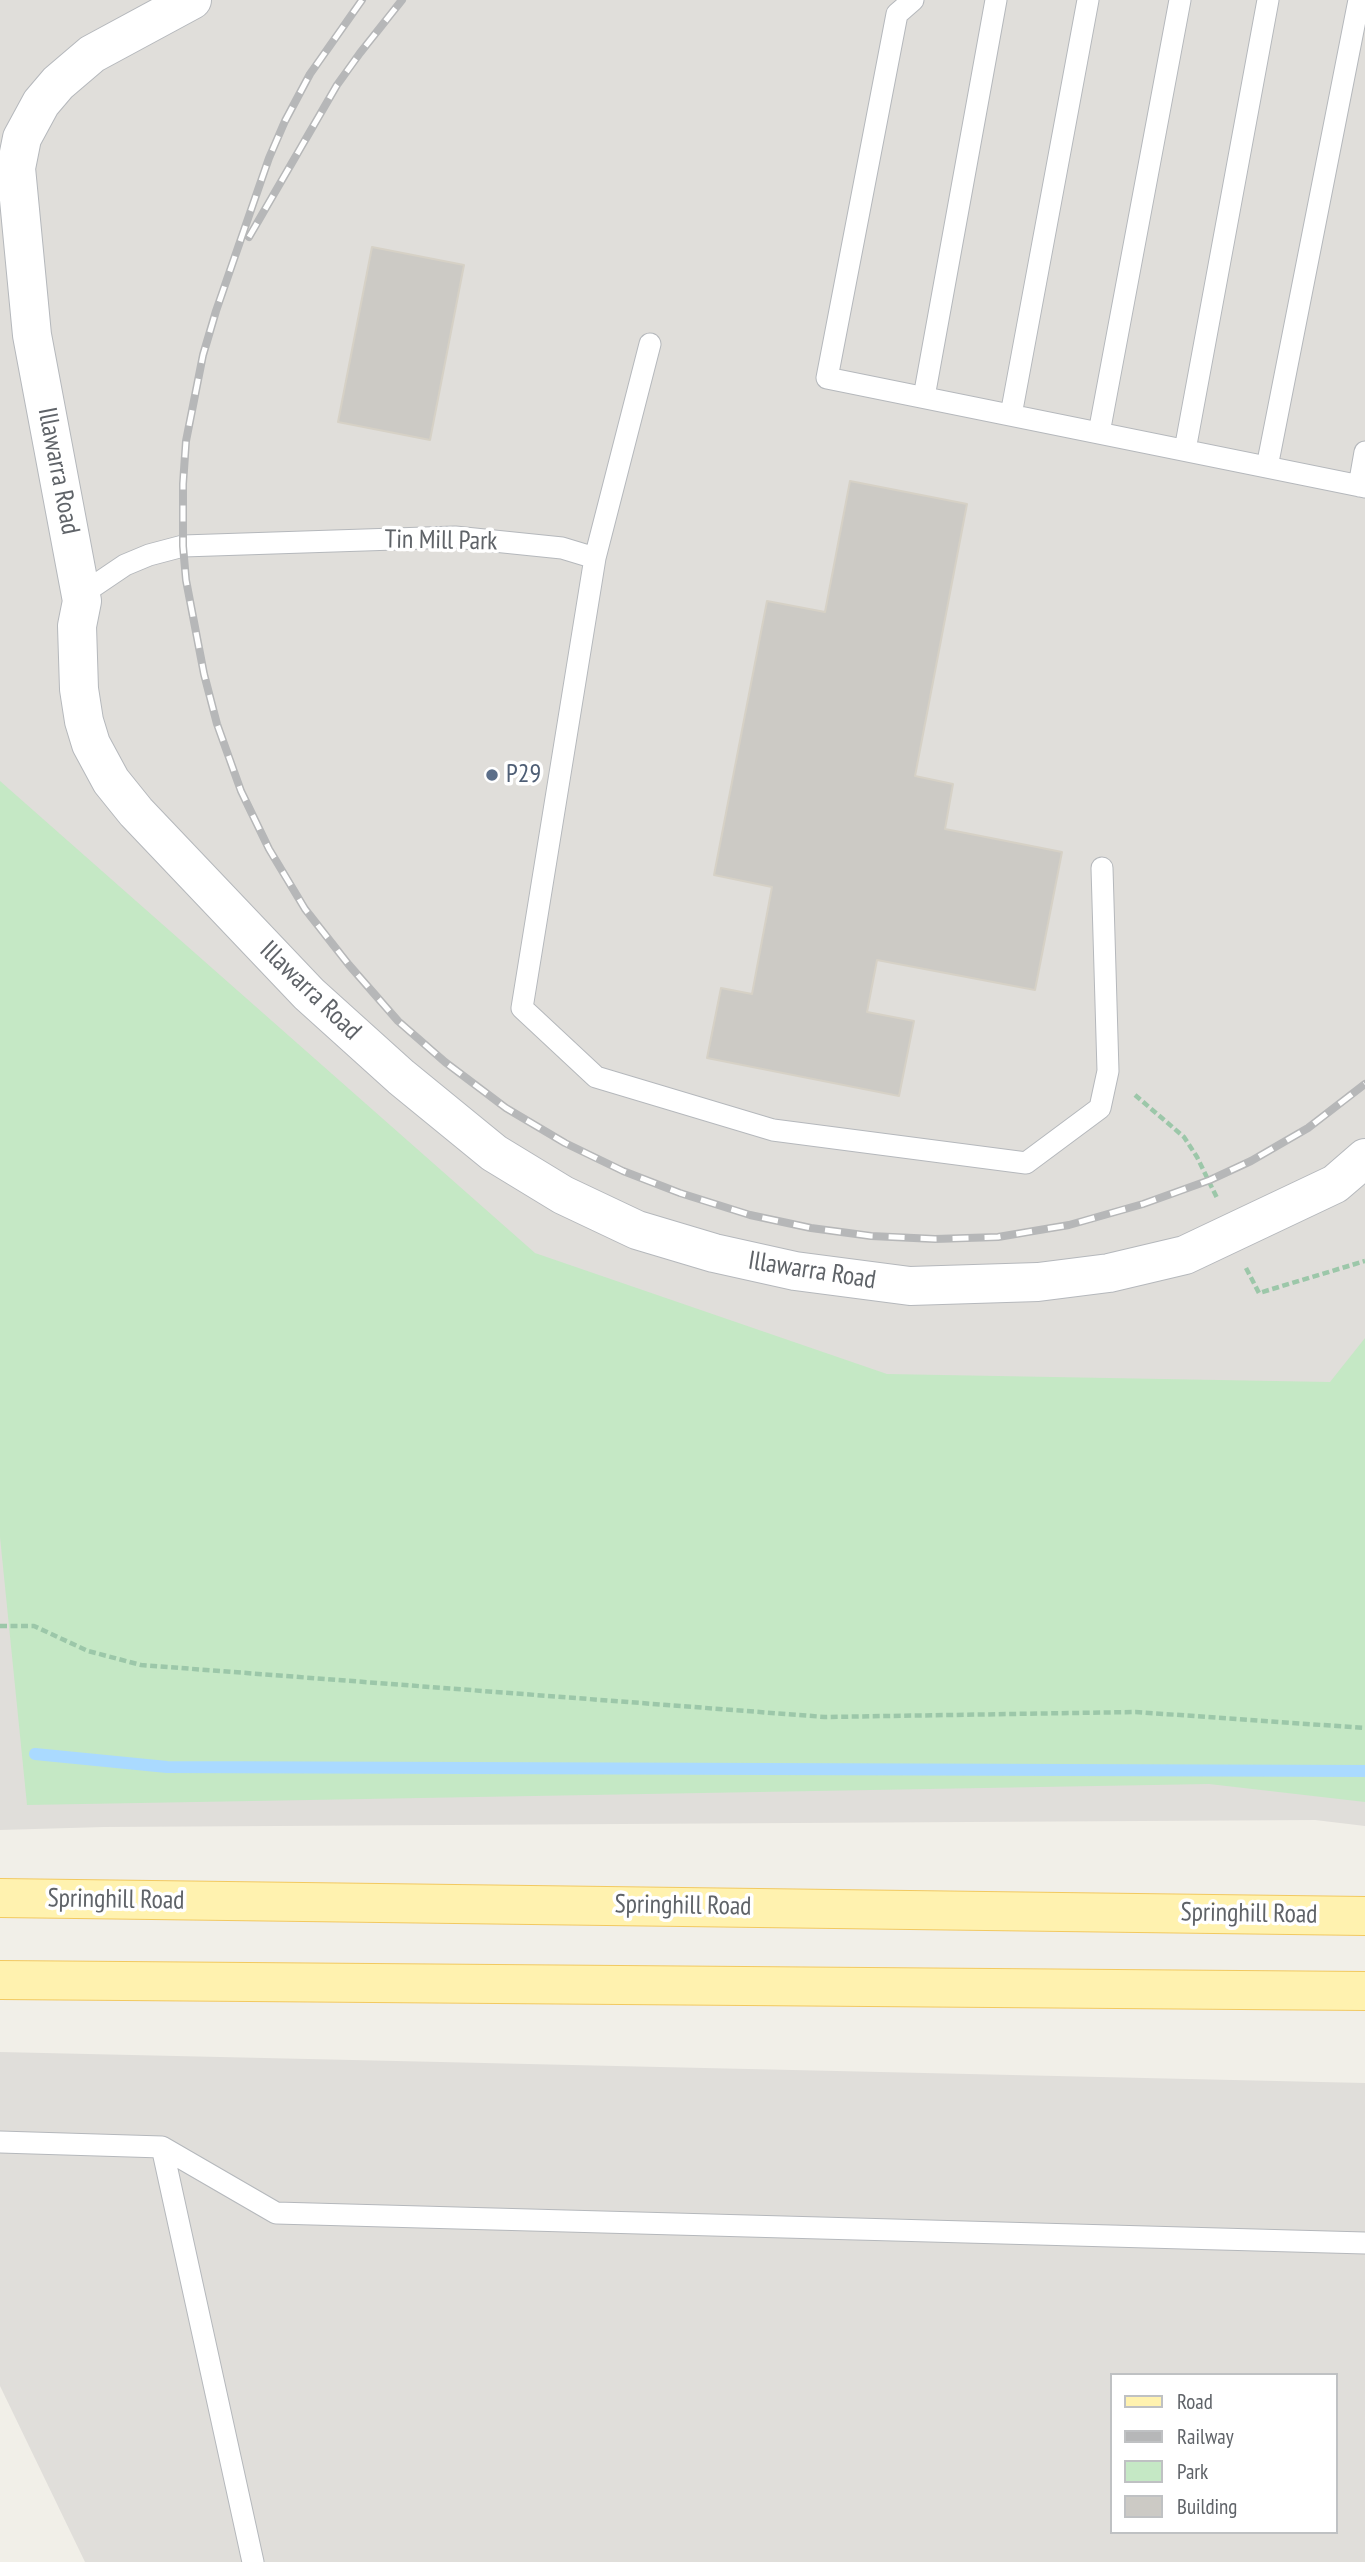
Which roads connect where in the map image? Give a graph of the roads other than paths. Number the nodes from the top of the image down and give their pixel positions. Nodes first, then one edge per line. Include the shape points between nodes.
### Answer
1 (192, 0) edge
2 (913, 0) edge
3 (996, 0) edge
4 (1088, 0) edge
5 (1180, 0) edge
6 (1268, 0) edge
7 (1359, 0) edge
8 (8, 168) edge
9 (650, 344) dead end
10 (924, 397) junction
11 (1011, 415) junction
12 (1099, 433) junction
13 (1185, 450) junction
14 (1365, 452) edge
15 (1267, 467) junction
16 (1362, 486) edge
17 (594, 558) junction
18 (82, 601) junction
19 (1102, 868) dead end
20 (1365, 1158) edge
21 (0, 1898) edge
22 (1365, 1916) edge
23 (0, 1980) edge
24 (1365, 1991) edge
25 (0, 2142) edge
26 (162, 2147) junction
27 (1365, 2243) edge
28 (253, 2562) edge

1 - 8 street, Illawarra Road via 92,54 58,83 41,103
2 - 10 lane via 897,14 827,378
3 - 10 lane
4 - 11 lane
5 - 12 lane
6 - 13 lane
7 - 15 lane
8 - 18 street, Illawarra Road via 32,335
9 - 17 lane
10 - 11 lane
11 - 12 lane
12 - 13 lane
13 - 15 lane
14 - 16 lane
15 - 16 lane
17 - 18 lane, Tin Mill Park via 562,548 455,537 183,546 125,565 91,588
17 - 19 lane via 522,1008 596,1077 774,1130 1026,1163 1100,1108 1108,1071
18 - 20 street, Illawarra Road via 77,647 84,721 98,761 136,812 309,994 401,1077 494,1153 564,1195 638,1230 795,1271 910,1286 1038,1282 1109,1273 1185,1255 1335,1184
21 - 22 main road, Springhill Road
23 - 24 main road
25 - 26 lane
26 - 27 lane via 276,2213
26 - 28 lane

